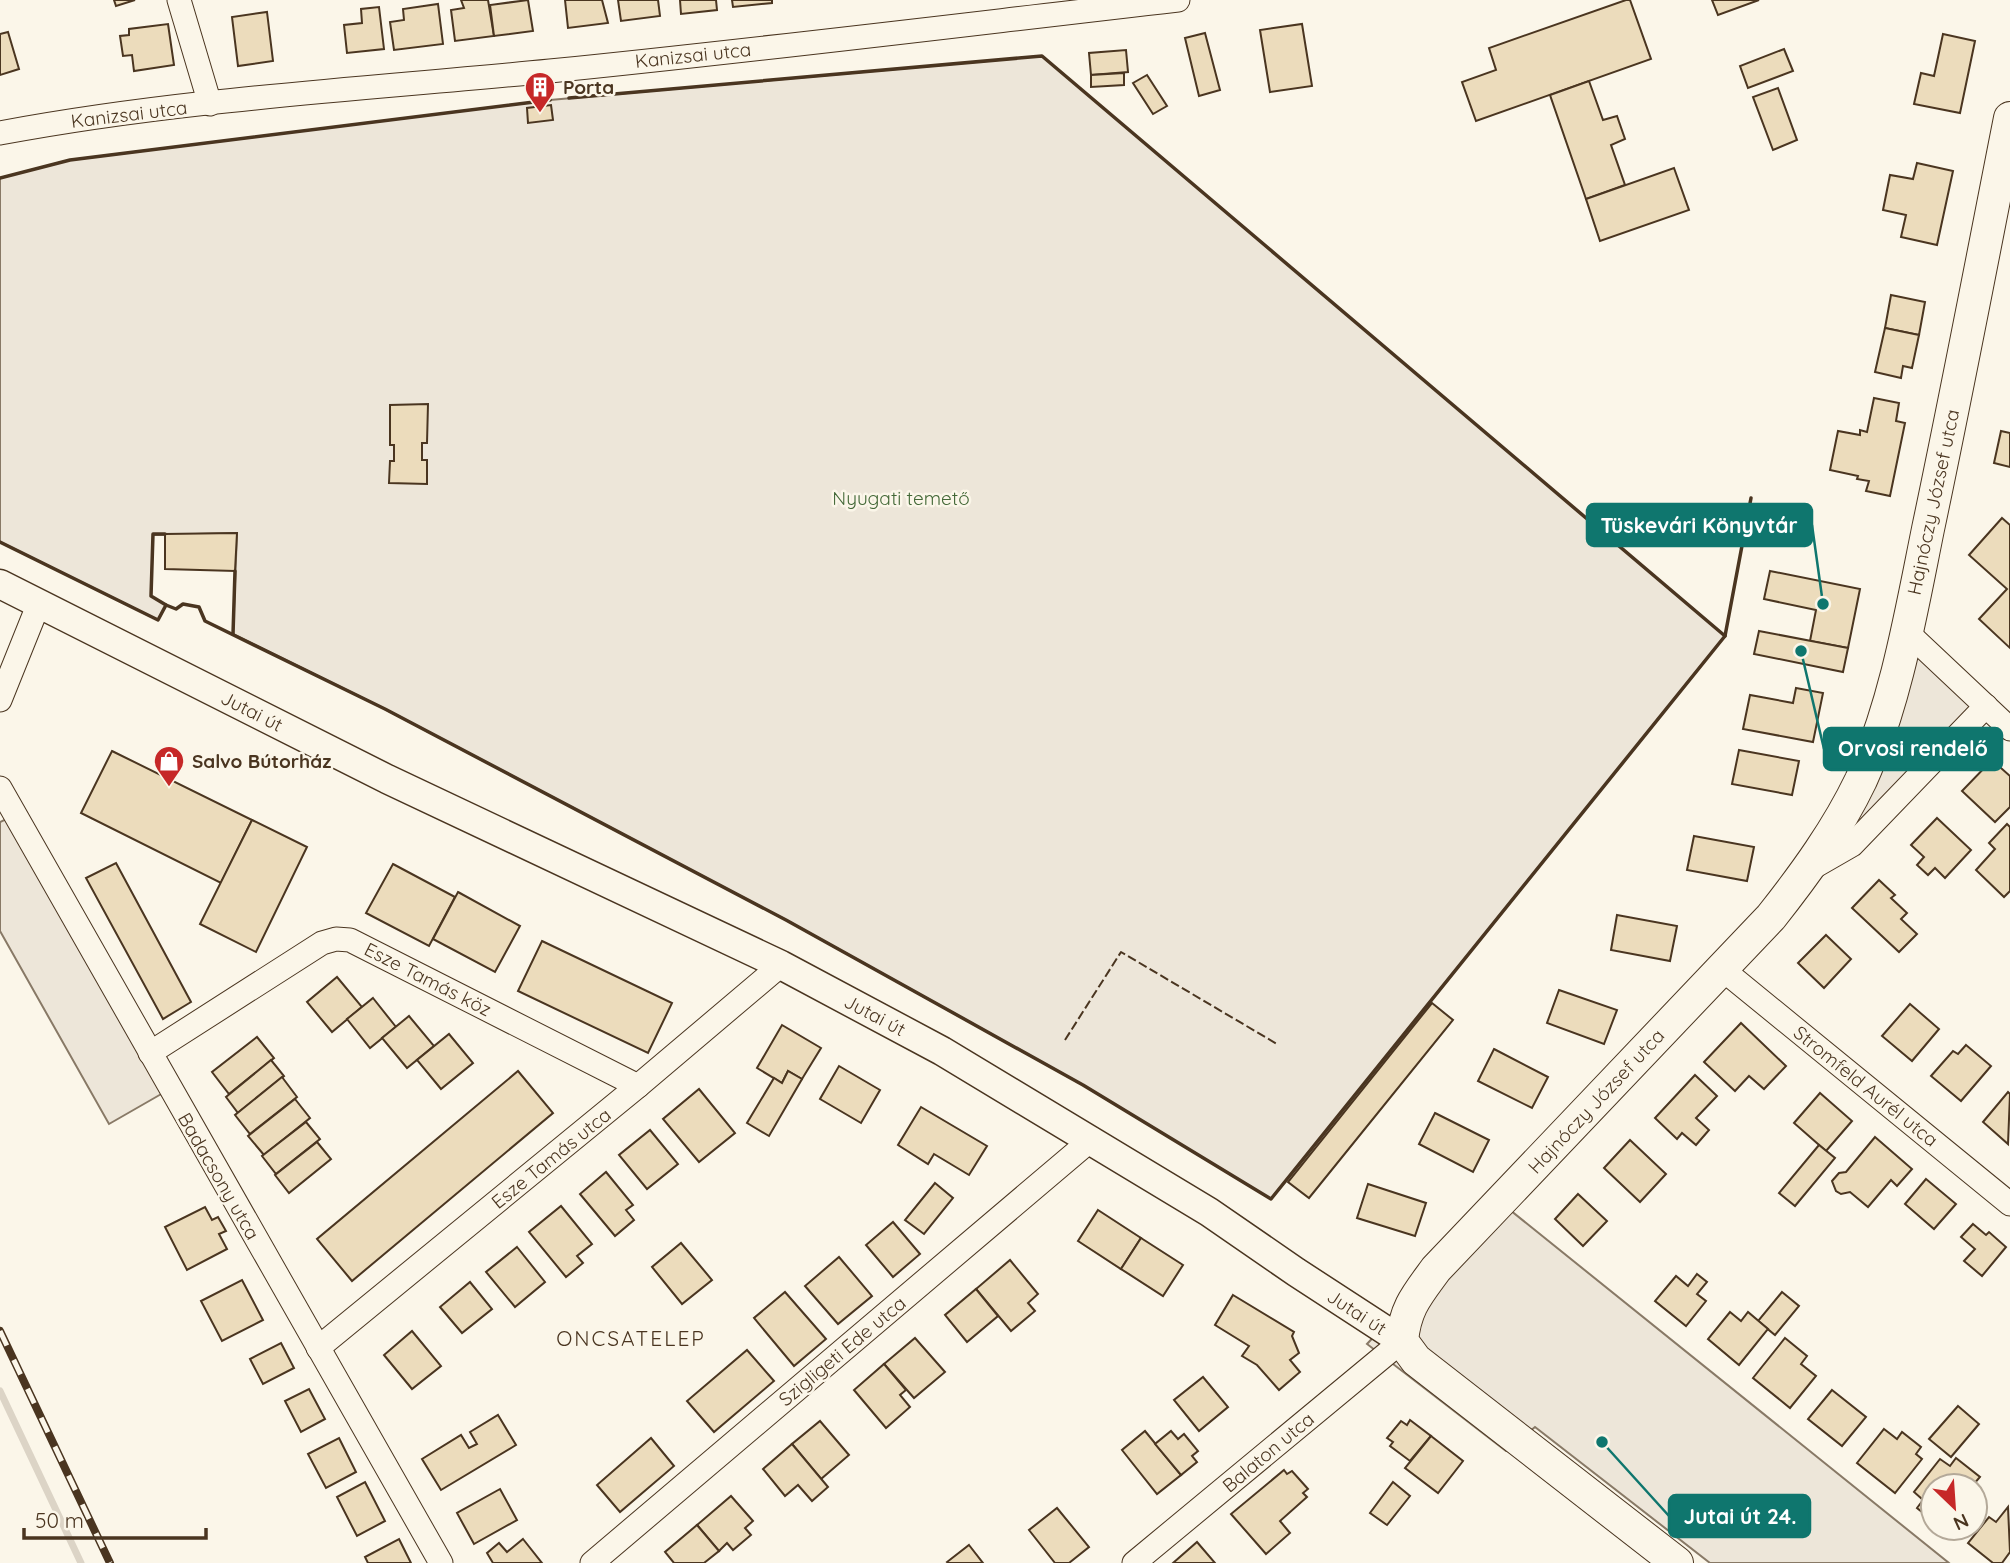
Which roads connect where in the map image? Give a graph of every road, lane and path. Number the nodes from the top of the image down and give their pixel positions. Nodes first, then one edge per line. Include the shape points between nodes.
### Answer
1 (180, 0) edge
2 (1178, 0) edge
3 (210, 104) junction
4 (2010, 117) edge
5 (0, 133) edge
6 (0, 584) edge
7 (39, 603) junction
8 (1906, 632) junction
9 (0, 700) edge
10 (1986, 706) junction
11 (2010, 729) edge
12 (0, 788) edge
13 (1808, 871) junction
14 (781, 965) junction
15 (1721, 969) junction
16 (150, 1054) junction
17 (638, 1086) junction
18 (1091, 1139) junction
19 (2010, 1204) edge
20 (1402, 1341) junction
21 (318, 1348) junction
22 (441, 1563) edge
23 (592, 1563) edge
24 (1134, 1563) edge
25 (1677, 1563) edge

1 - 3 street
2 - 3 street, Kanizsai utca
3 - 5 street, Kanizsai utca
4 - 8 main road, Hajnóczy József utca
6 - 7 street, Jutai út
7 - 9 street
7 - 14 street, Jutai út via 376,773
8 - 10 street
8 - 13 main road, Hajnóczy József utca via 1880,732 1861,779
10 - 11 street
10 - 13 street, Hajnóczy József utca via 1852,845
12 - 16 street, Badacsony utca
13 - 15 main road, Hajnóczy József utca
14 - 17 street, Esze Tamás utca
14 - 18 street, Jutai út via 942,1051
15 - 19 street, Stromfeld Aurél utca
15 - 20 main road, Hajnóczy József utca via 1436,1269 1411,1303
16 - 17 street, Esze Tamás köz via 322,943 336,939 350,940
16 - 21 street, Badacsony utca
17 - 21 street, Esze Tamás utca
18 - 20 street, Jutai út
18 - 23 street, Szigligeti Ede utca
20 - 24 street, Balaton utca
20 - 25 main road, Jutai út via 1435,1377
21 - 22 street, Badacsony utca

